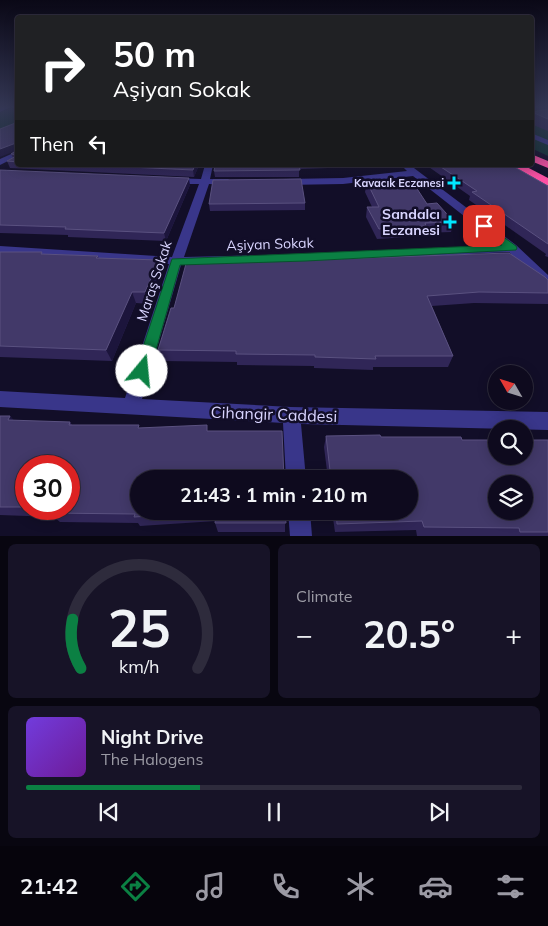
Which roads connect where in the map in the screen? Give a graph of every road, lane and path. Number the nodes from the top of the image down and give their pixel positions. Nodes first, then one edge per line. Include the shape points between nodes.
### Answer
1 (534, 137) edge
2 (548, 144) edge
3 (15, 154) edge
4 (534, 159) edge
5 (0, 162) edge
6 (548, 166) edge
7 (209, 167) edge
8 (408, 167) edge
9 (518, 167) edge
10 (415, 173) junction
11 (166, 181) edge
12 (205, 182) junction
13 (234, 182) edge
14 (273, 182) edge
15 (548, 183) edge
16 (512, 248) junction
17 (0, 250) edge
18 (176, 262) junction
19 (548, 282) edge
20 (0, 399) edge
21 (131, 407) junction
22 (291, 415) junction
23 (548, 421) edge
24 (295, 470) edge
25 (300, 520) edge
26 (301, 536) edge

1 - 2 street
3 - 5 street
4 - 6 highway
7 - 12 street, Maraş Sokak
8 - 10 street
9 - 15 highway
10 - 14 street via 343,181
10 - 16 street
11 - 12 street
12 - 13 street
12 - 18 street, Maraş Sokak
16 - 18 street, Aşiyan Sokak
16 - 19 street
17 - 18 street, Aşiyan Sokak
18 - 21 street, Maraş Sokak
20 - 21 street, Cihangir Caddesi
21 - 22 street, Cihangir Caddesi
22 - 23 street, Cihangir Caddesi
22 - 24 street
25 - 26 street

